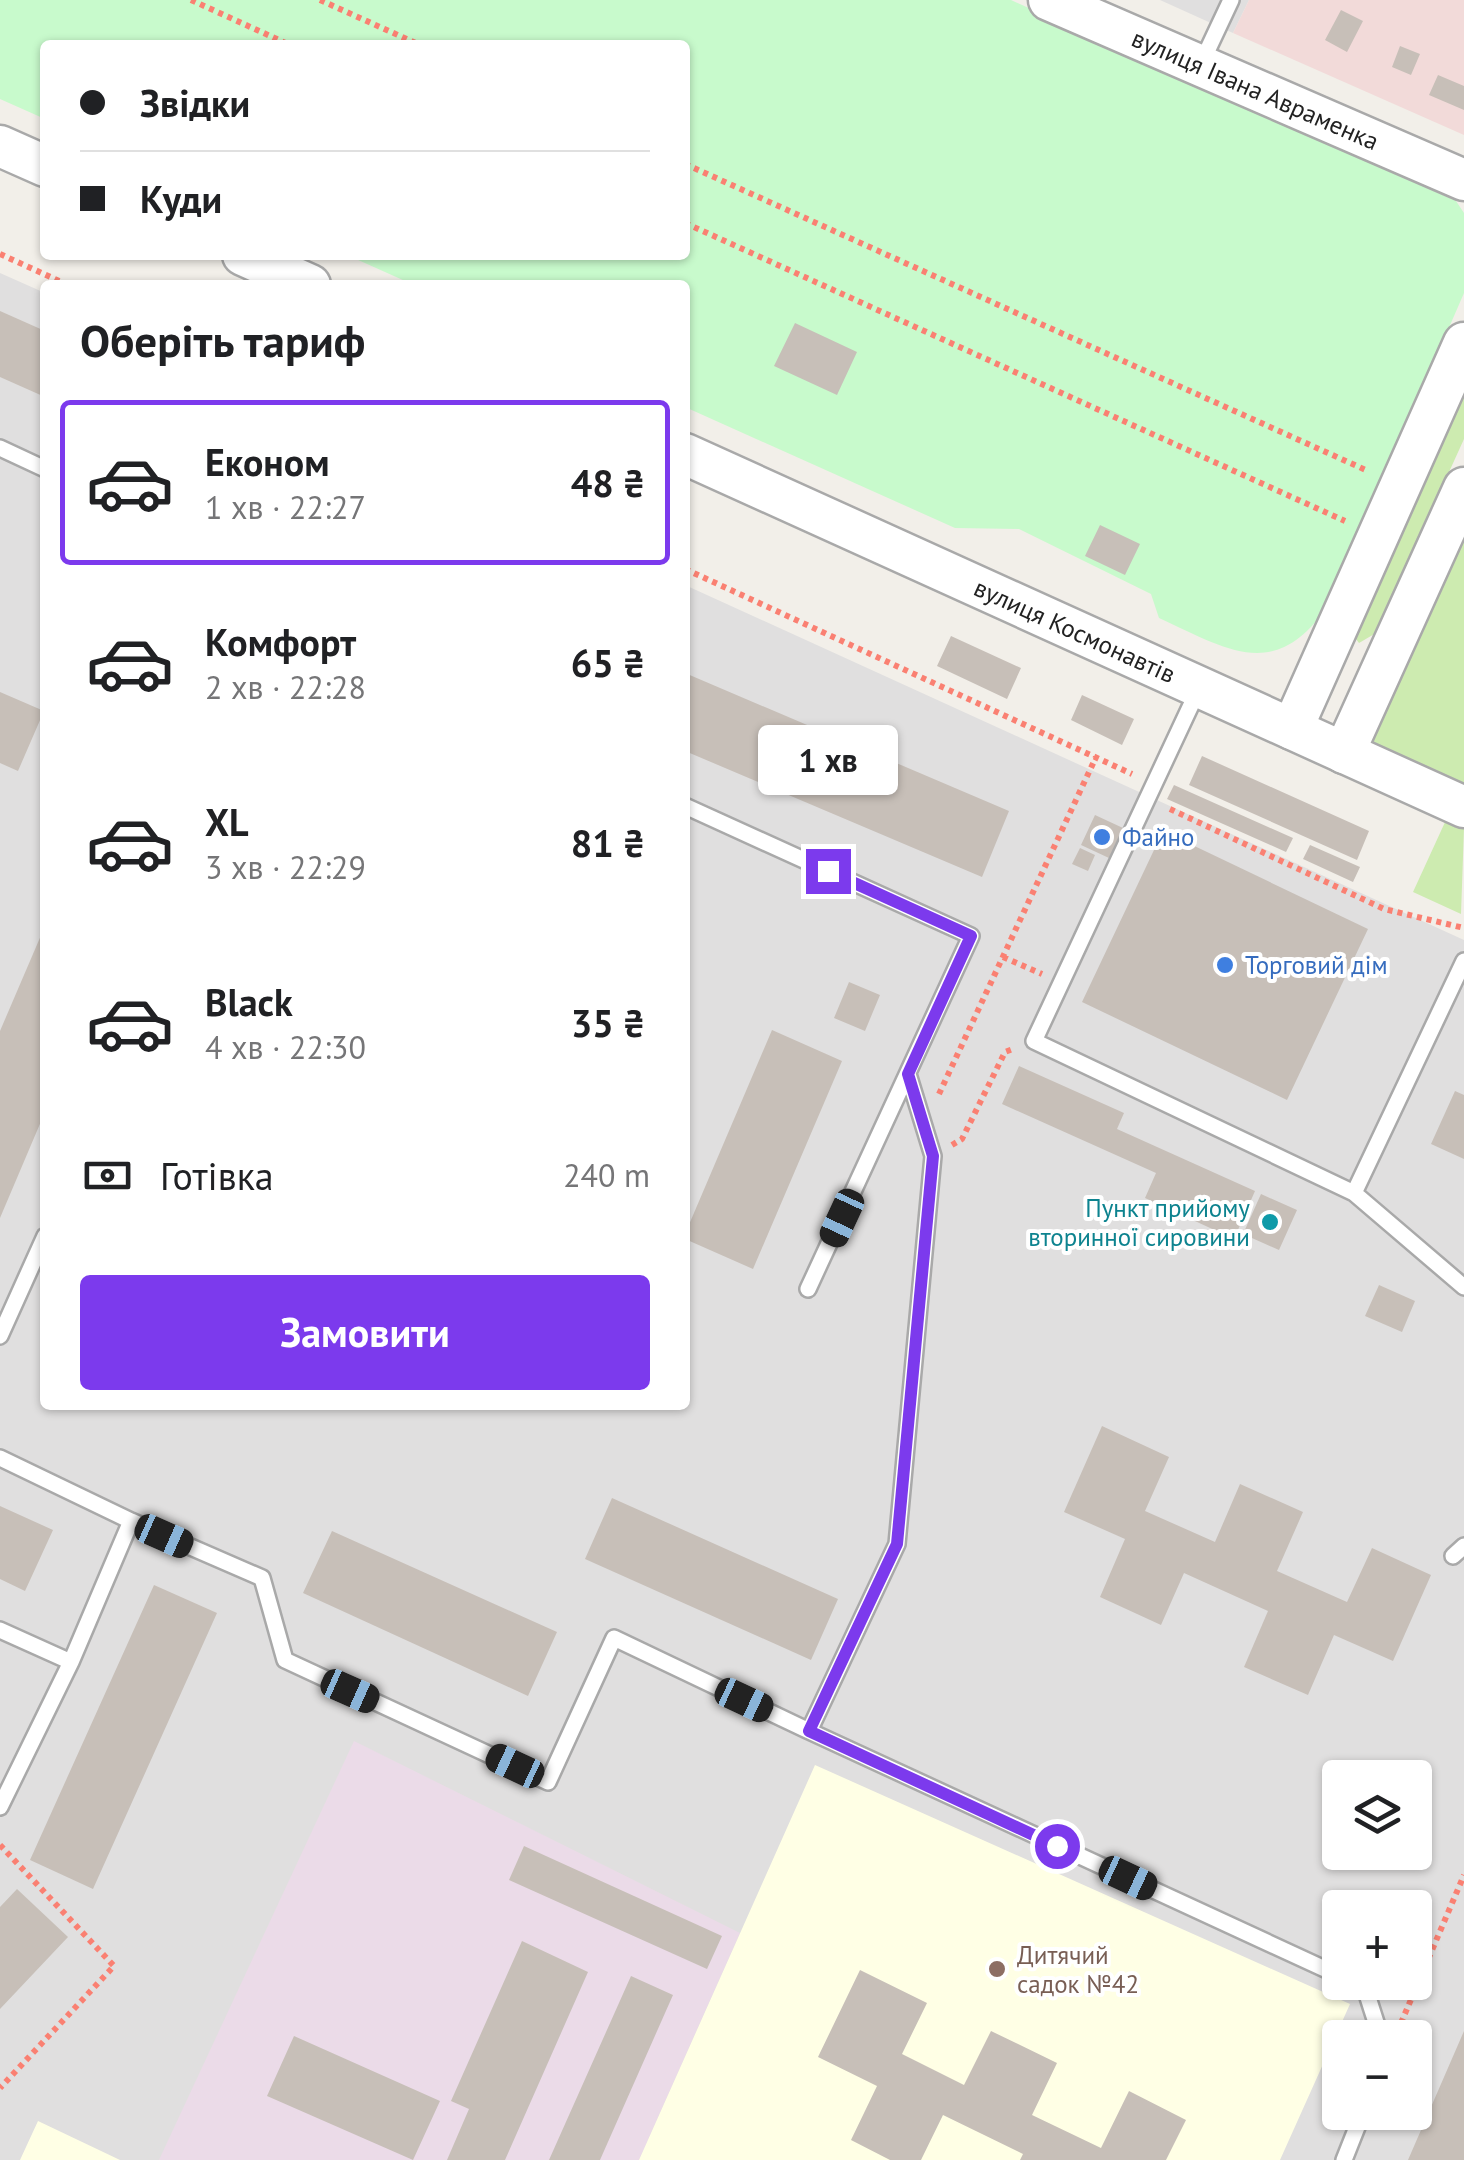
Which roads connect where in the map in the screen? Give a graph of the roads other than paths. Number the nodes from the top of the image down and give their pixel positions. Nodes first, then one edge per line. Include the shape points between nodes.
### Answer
1 (1048, 0) edge
2 (1231, 0) edge
3 (1199, 67) junction
4 (0, 146) edge
5 (40, 164) edge
6 (1464, 180) edge
7 (254, 260) edge
8 (299, 280) edge
9 (1464, 342) edge
10 (0, 448) edge
11 (690, 456) edge
12 (40, 467) edge
13 (1464, 488) edge
14 (1200, 686) junction
15 (1292, 730) junction
16 (1344, 752) junction
17 (1464, 806) edge
18 (690, 808) edge
19 (1464, 962) edge
20 (908, 1074) junction
21 (1354, 1194) junction
22 (40, 1247) edge
23 (1464, 1287) edge
24 (808, 1290) dead end
25 (0, 1336) edge
26 (0, 1458) edge
27 (131, 1522) junction
28 (0, 1630) edge
29 (72, 1662) junction
30 (809, 1731) junction
31 (0, 1807) edge
32 (1322, 1968) edge
33 (1356, 2130) edge
34 (1344, 2160) edge

1 - 3 street, вулиця Івана Авраменка
2 - 3 lane
3 - 6 street, вулиця Івана Авраменка
4 - 5 street
7 - 8 street
9 - 15 street
10 - 12 lane
11 - 14 street, вулиця Космонавтів
13 - 16 street
14 - 15 street, вулиця Космонавтів
14 - 21 lane via 1034,1040
15 - 16 street, вулиця Космонавтів
16 - 17 street, вулиця Космонавтів
18 - 20 lane via 971,936
19 - 21 lane
20 - 24 lane
20 - 30 lane via 933,1156 897,1544
21 - 23 lane
22 - 25 lane
26 - 27 lane
27 - 29 lane
27 - 30 lane via 262,1578 284,1660 548,1782 614,1638
28 - 29 lane
29 - 31 lane
30 - 32 lane
33 - 34 lane

